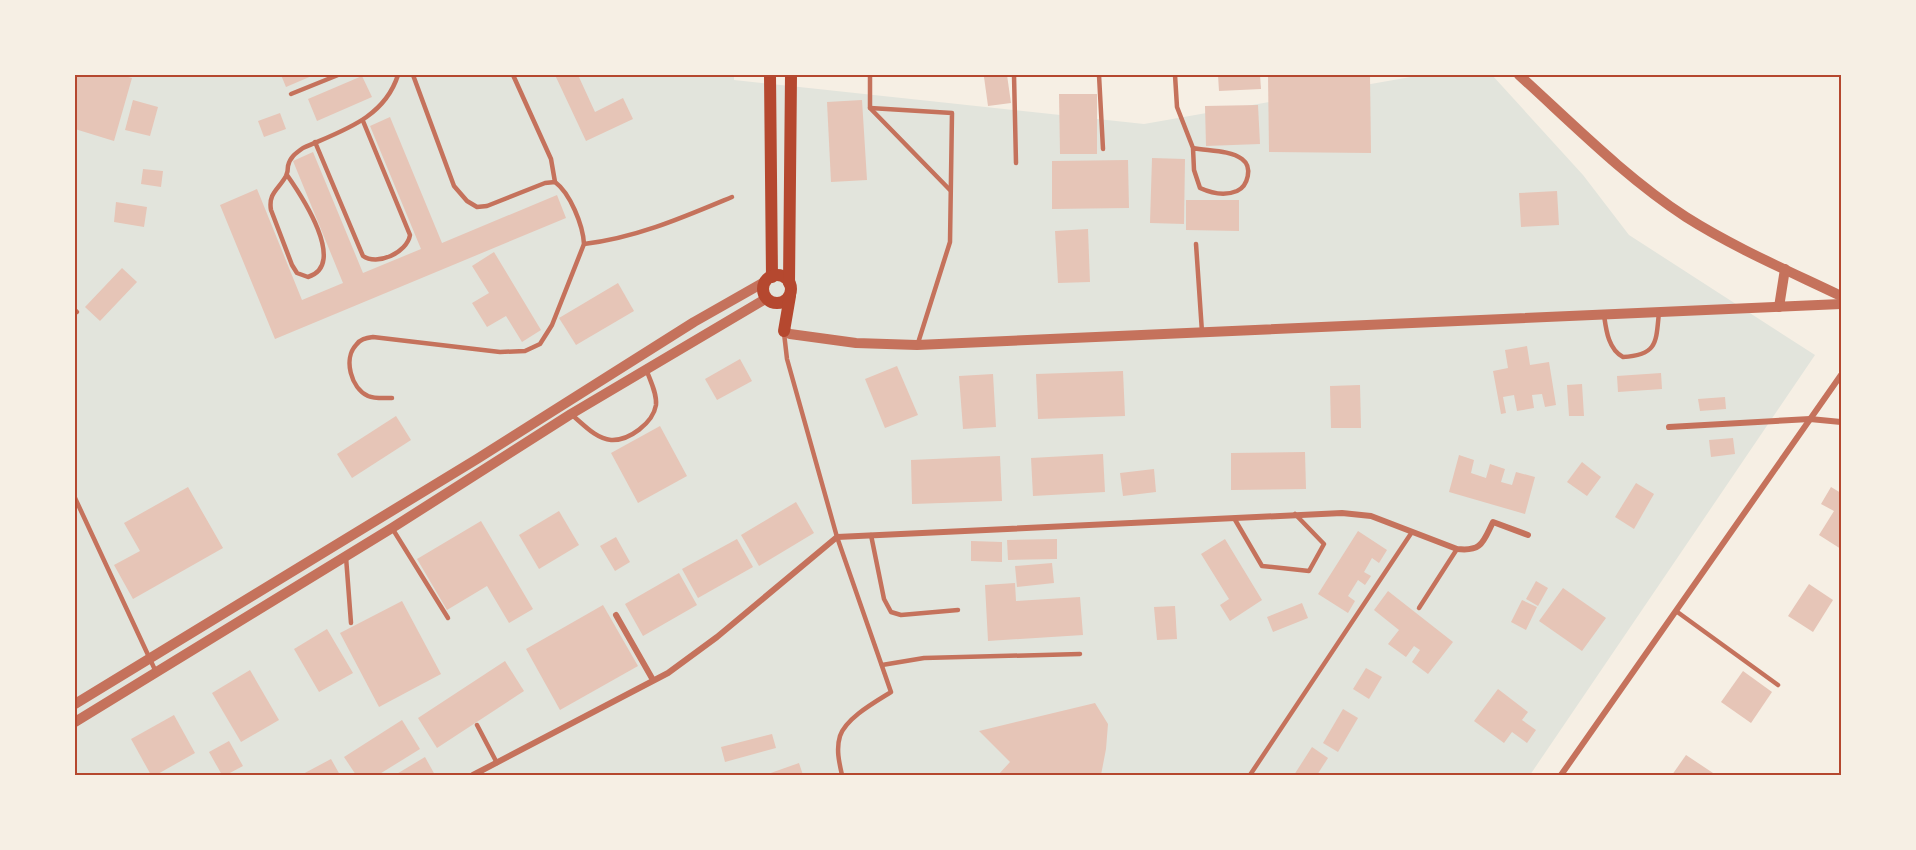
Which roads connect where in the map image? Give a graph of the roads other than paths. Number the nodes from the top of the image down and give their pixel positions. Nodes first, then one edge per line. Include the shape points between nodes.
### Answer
1 (338, 75) edge
2 (398, 75) edge
3 (413, 75) edge
4 (513, 75) edge
5 (770, 75) edge
6 (790, 75) edge
7 (870, 75) edge
8 (1014, 75) edge
9 (1099, 75) edge
10 (1175, 75) edge
11 (1519, 75) edge
12 (291, 94) dead end
13 (870, 108) junction
14 (363, 121) junction
15 (315, 142) junction
16 (1192, 148) junction
17 (1103, 149) dead end
18 (1016, 163) dead end
19 (286, 175) junction
20 (555, 182) junction
21 (950, 190) junction
22 (732, 197) dead end
23 (585, 244) junction
24 (1196, 244) dead end
25 (1785, 269) junction
26 (769, 279) junction
27 (789, 289) junction
28 (1841, 296) edge
29 (770, 300) junction
30 (1841, 304) edge
31 (1779, 307) junction
32 (1659, 312) junction
33 (1604, 315) junction
34 (784, 331) junction
35 (1202, 332) junction
36 (917, 345) junction
37 (646, 369) junction
38 (1841, 375) edge
39 (392, 398) dead end
40 (571, 414) junction
41 (1810, 419) junction
42 (1841, 422) edge
43 (1669, 427) dead end
44 (75, 498) edge
45 (1295, 514) junction
46 (1234, 518) junction
47 (392, 528) junction
48 (1412, 532) junction
49 (871, 535) junction
50 (1528, 535) dead end
51 (837, 537) junction
52 (1457, 549) junction
53 (346, 554) junction
54 (1419, 608) dead end
55 (958, 610) dead end
56 (1676, 611) junction
57 (616, 615) dead end
58 (448, 618) dead end
59 (351, 623) dead end
60 (1080, 654) dead end
61 (150, 658) junction
62 (882, 665) junction
63 (157, 673) junction
64 (653, 680) junction
65 (1778, 685) dead end
66 (75, 704) edge
67 (75, 722) edge
68 (477, 725) dead end
69 (496, 763) junction
70 (473, 775) edge
71 (842, 775) edge
72 (1250, 775) edge
73 (1561, 775) edge

1 - 12 lane
2 - 14 lane via 387,99
3 - 20 lane via 454,186 467,201 477,207 487,206
4 - 20 lane via 551,159
5 - 26 main road
6 - 27 main road
7 - 13 lane
8 - 18 lane
9 - 17 lane
10 - 16 lane via 1177,107
11 - 25 street via 1625,171 1662,199 1721,237
13 - 21 lane
13 - 21 lane via 952,113
14 - 15 lane
14 - 15 lane via 410,236 405,246 390,255 372,260 363,256
15 - 19 lane via 291,158
16 - 16 lane via 1241,159 1247,168 1246,181 1236,191 1226,193 1200,188
19 - 19 lane via 304,201 325,254 321,269 308,277 297,273 292,265 271,210 272,195
20 - 23 lane via 564,188
21 - 36 lane via 950,242
22 - 23 lane via 645,231
23 - 39 lane via 552,325 540,344 525,351 500,352 373,337 355,345 349,360 357,386 367,395
24 - 35 lane
25 - 28 street
25 - 31 street
26 - 27 main road via 783,277
26 - 29 main road via 764,290
26 - 61 street
27 - 29 main road via 783,302
27 - 34 main road
29 - 34 main road
29 - 37 street
30 - 31 street
31 - 32 street
32 - 33 street
32 - 33 lane via 1651,349 1643,355 1623,357 1608,338
33 - 35 street
34 - 36 street via 856,343
34 - 51 lane via 787,359
35 - 36 street
37 - 40 street
37 - 40 lane via 656,406 646,423 630,435 604,438
38 - 41 street
40 - 47 street
41 - 42 street
41 - 43 street
41 - 56 street
44 - 61 lane
45 - 46 street
45 - 46 lane via 1323,544 1309,571 1263,566
45 - 48 street via 1358,513
46 - 49 street
47 - 53 street
47 - 58 lane
48 - 52 street
48 - 72 lane
49 - 51 street
49 - 55 lane via 884,599 891,612 901,615
50 - 52 street via 1492,522 1478,548
51 - 62 lane
51 - 64 street via 717,637
52 - 54 lane
53 - 59 lane
53 - 63 street
56 - 65 lane
56 - 73 street
57 - 64 street
60 - 62 lane via 924,658
61 - 63 lane
61 - 66 street
62 - 71 lane via 891,692 866,708 840,736
63 - 67 street
64 - 69 street
68 - 69 lane
69 - 70 street

